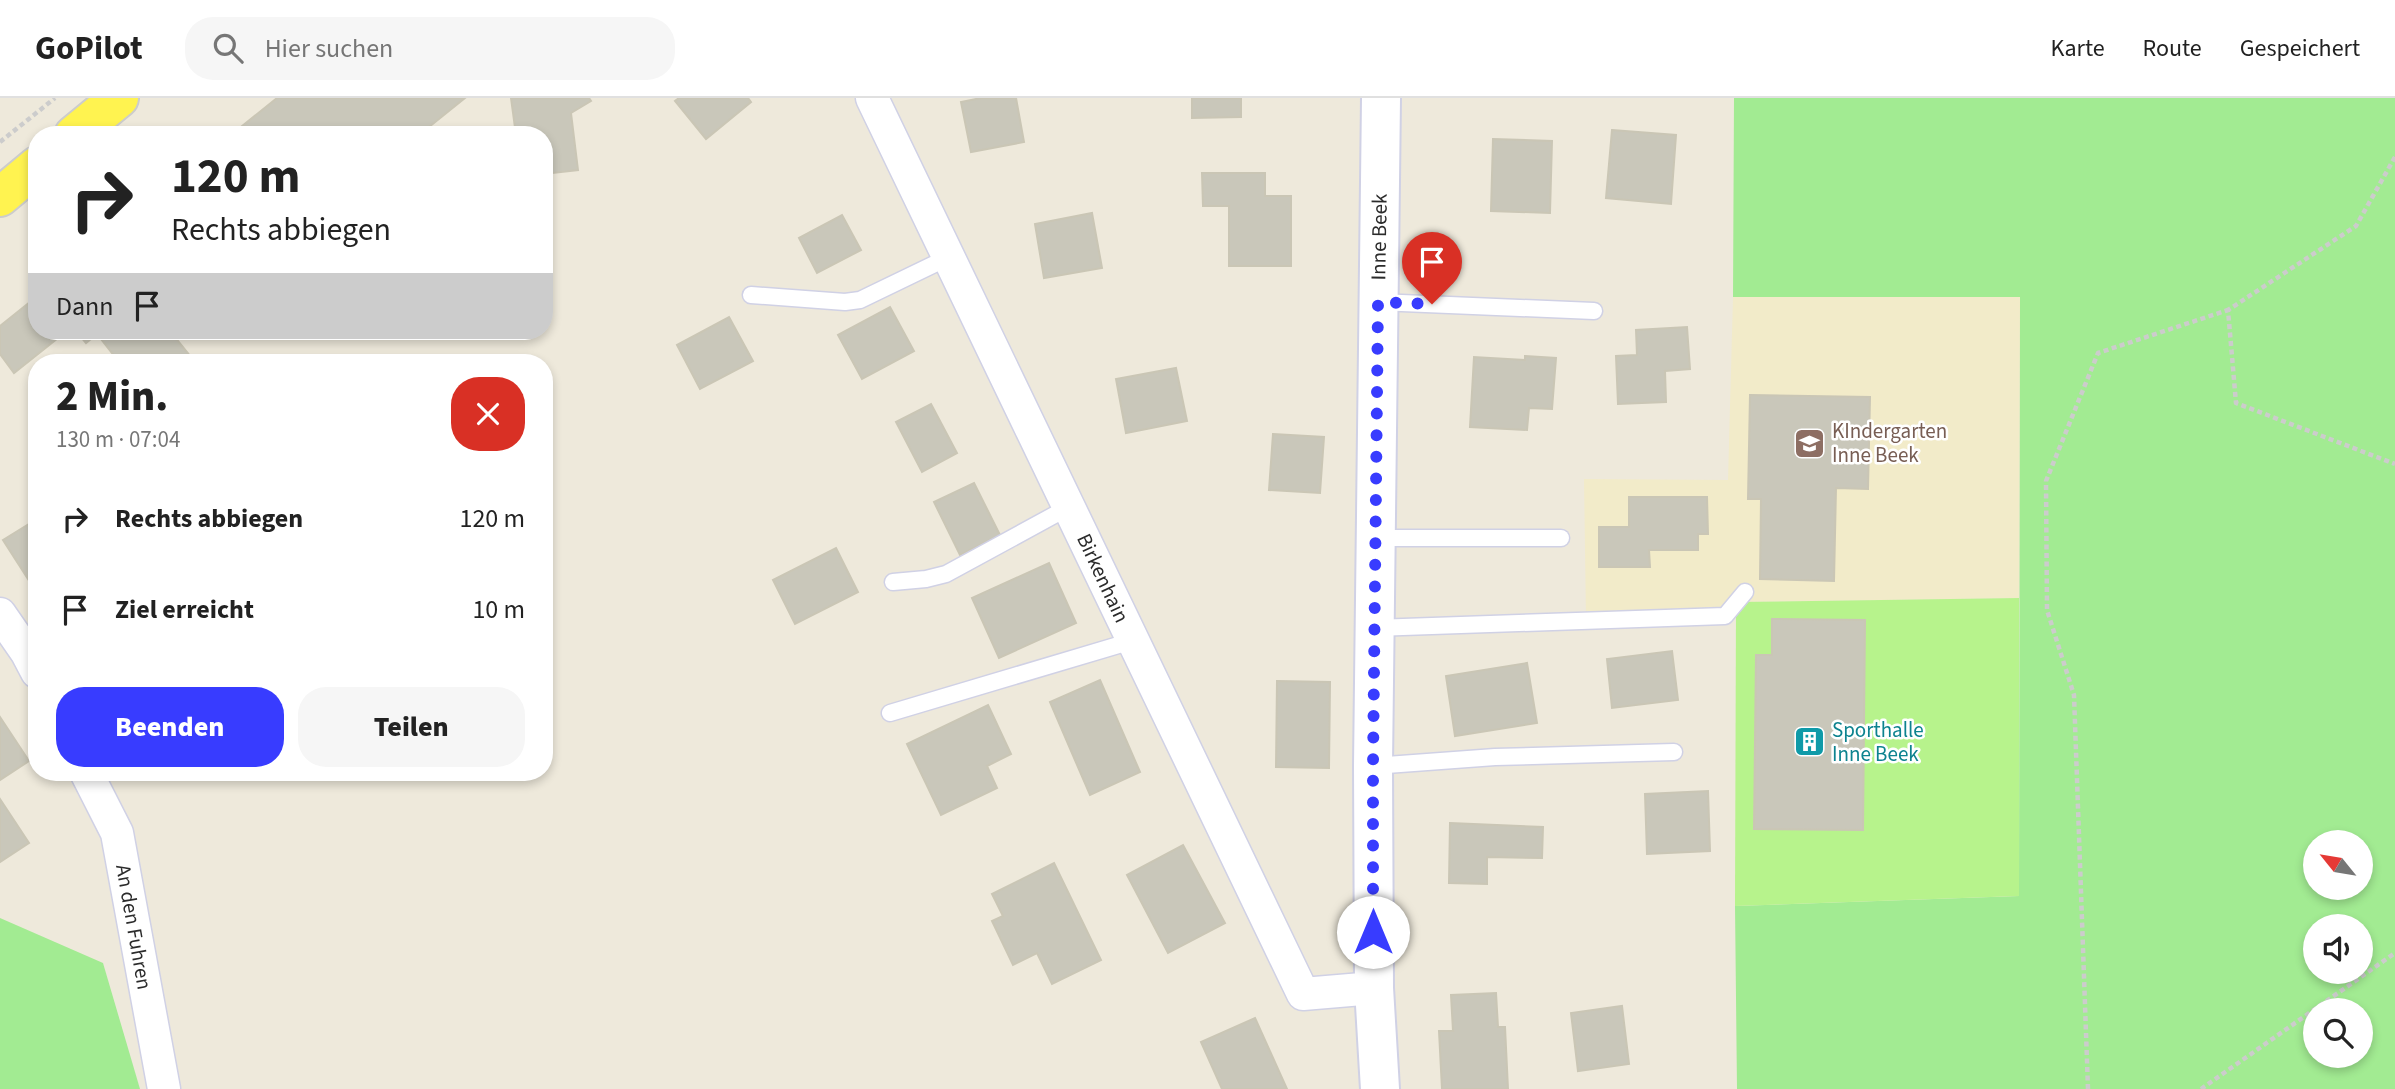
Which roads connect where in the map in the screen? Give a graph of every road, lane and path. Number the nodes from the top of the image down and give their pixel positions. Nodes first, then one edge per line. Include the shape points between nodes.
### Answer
1 (55, 98) edge
2 (119, 98) edge
3 (872, 98) edge
4 (1381, 98) edge
5 (85, 126) edge
6 (0, 142) edge
7 (2395, 158) edge
8 (28, 174) edge
9 (0, 197) edge
10 (949, 257) junction
11 (751, 295) dead end
12 (1378, 302) junction
13 (2228, 310) junction
14 (1594, 311) dead end
15 (2395, 464) edge
16 (1069, 507) junction
17 (1375, 538) junction
18 (1560, 538) dead end
19 (893, 582) dead end
20 (1745, 592) dead end
21 (0, 614) edge
22 (1374, 628) junction
23 (1132, 640) junction
24 (28, 655) edge
25 (890, 713) dead end
26 (1674, 752) dead end
27 (1373, 766) junction
28 (91, 781) edge
29 (2395, 953) edge
30 (1374, 988) junction
31 (164, 1089) edge
32 (1380, 1089) edge
33 (2088, 1089) edge
34 (2201, 1089) edge

1 - 6 path
2 - 5 main road
3 - 10 street, Birkenhain
4 - 12 street, Inne Beek
7 - 13 path via 2356,226
8 - 9 main road
10 - 11 lane via 860,300
10 - 16 street, Birkenhain
12 - 14 lane
12 - 17 street, Inne Beek
13 - 15 path via 2236,403
13 - 33 path via 2098,353 2046,481 2047,610 2074,695
16 - 19 lane via 946,573
16 - 23 street, Birkenhain
17 - 18 lane
17 - 22 street, Inne Beek
20 - 22 lane via 1725,616
21 - 24 street
22 - 27 street, Inne Beek
23 - 25 lane
23 - 30 street, Birkenhain via 1303,994
26 - 27 lane
27 - 30 street, Inne Beek
28 - 31 street, An den Fuhren via 117,833
29 - 34 path
30 - 32 street, Inne Beek

